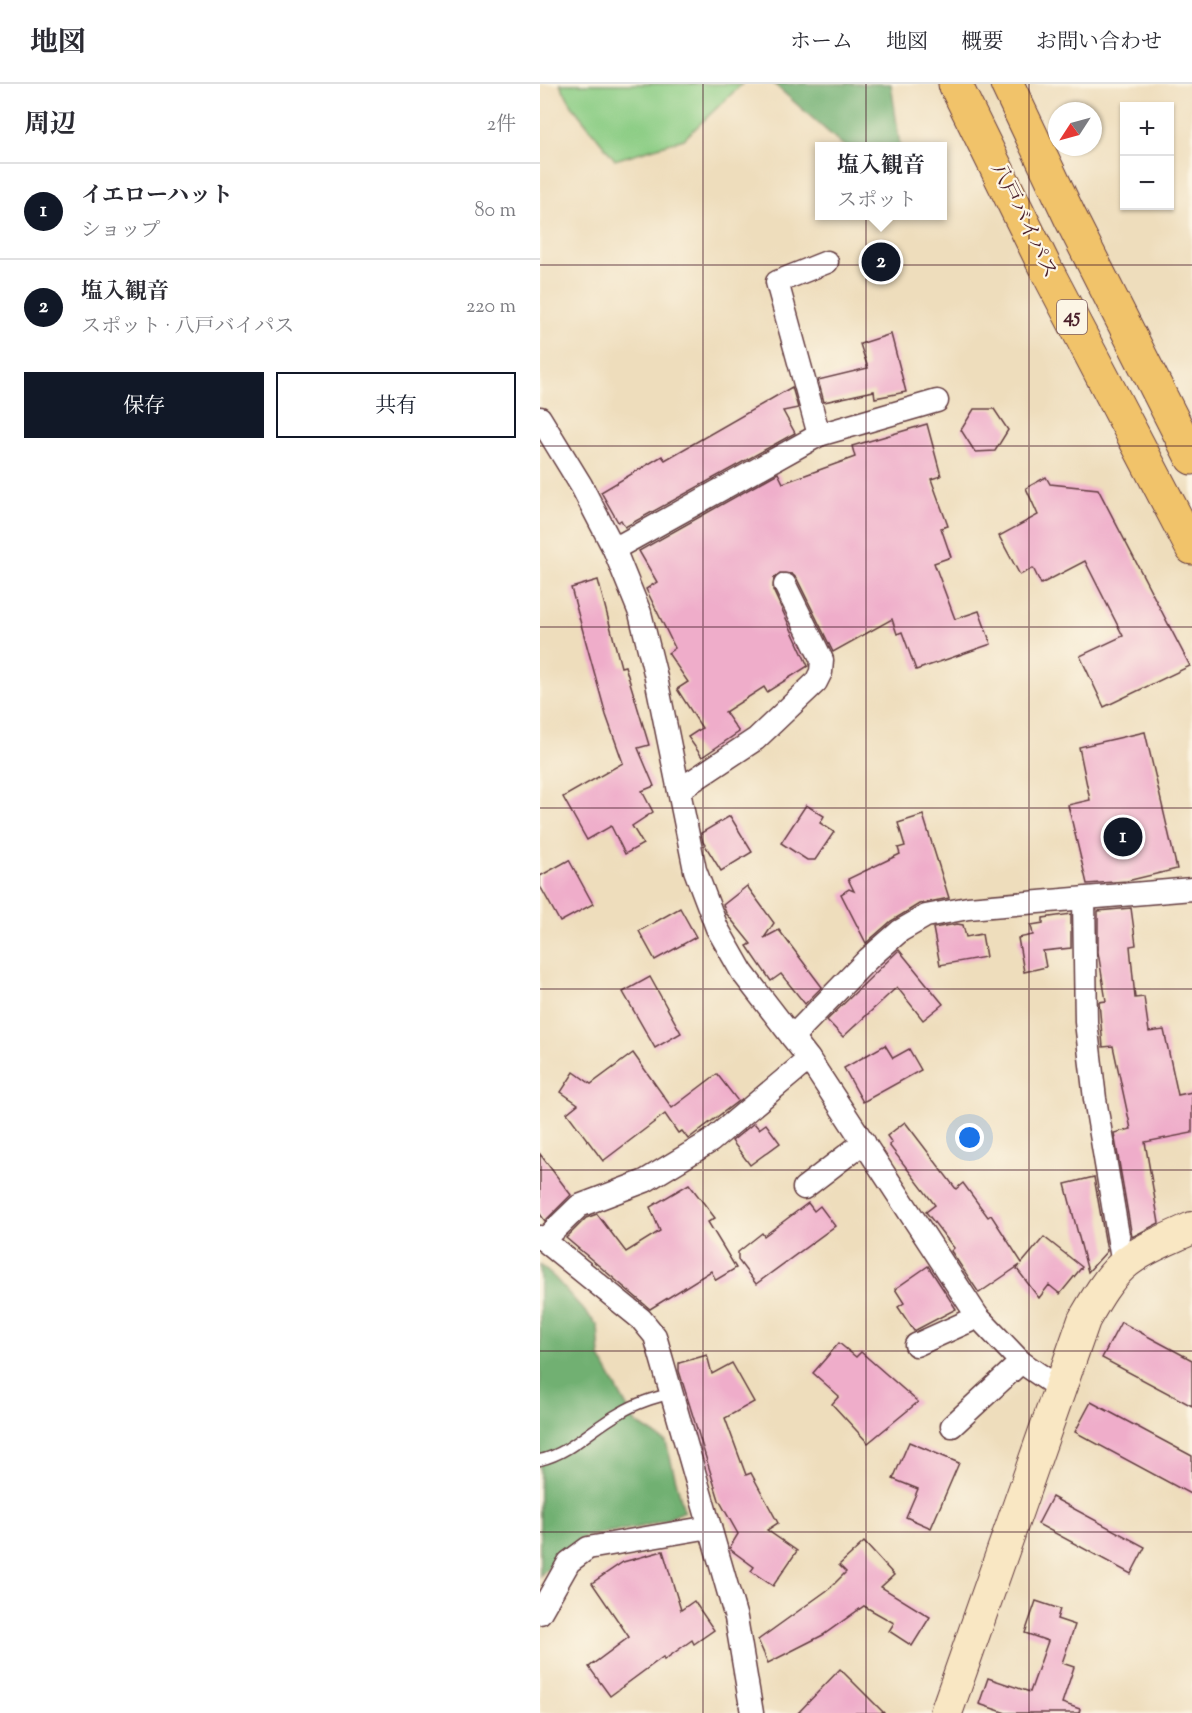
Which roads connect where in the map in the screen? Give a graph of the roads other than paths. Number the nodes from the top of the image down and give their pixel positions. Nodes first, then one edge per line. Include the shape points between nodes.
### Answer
1 (955, 84) edge
2 (1007, 84) edge
3 (827, 262) dead end
4 (937, 401) dead end
5 (540, 418) edge
6 (819, 435) junction
7 (1192, 458) edge
8 (1192, 548) edge
9 (614, 549) junction
10 (785, 585) dead end
11 (679, 790) junction
12 (1192, 889) edge
13 (1084, 899) junction
14 (792, 1037) junction
15 (809, 1059) junction
16 (864, 1142) junction
17 (804, 1188) dead end
18 (1192, 1228) edge
19 (542, 1238) edge
20 (1123, 1265) junction
21 (978, 1317) junction
22 (916, 1345) dead end
23 (1021, 1362) junction
24 (1059, 1388) junction
25 (672, 1393) junction
26 (952, 1426) dead end
27 (540, 1460) edge
28 (710, 1527) junction
29 (540, 1612) edge
30 (752, 1713) edge
31 (946, 1713) edge

1 - 8 highway, 八戸バイパス / 45 via 1045,267
2 - 7 highway, 八戸バイパス / 45
3 - 6 street via 777,282
4 - 6 street
5 - 9 street via 582,485
6 - 9 street
9 - 11 street via 640,613
10 - 11 street via 822,660 816,682 756,739
11 - 14 street via 695,870 717,928 742,972
12 - 13 street
13 - 14 street via 968,908 926,916 900,931 868,959
13 - 20 street via 1086,1022 1096,1109
14 - 15 street
15 - 16 street
15 - 19 street via 711,1141 645,1181 579,1206
16 - 17 street
16 - 21 street
18 - 20 street
19 - 25 street via 640,1318 655,1336
20 - 24 street via 1084,1320
21 - 22 street
21 - 23 street
23 - 24 street
23 - 26 street
24 - 31 street
25 - 27 lane via 626,1409 557,1456
25 - 28 street
28 - 29 street via 588,1548 569,1562
28 - 30 street via 736,1618

